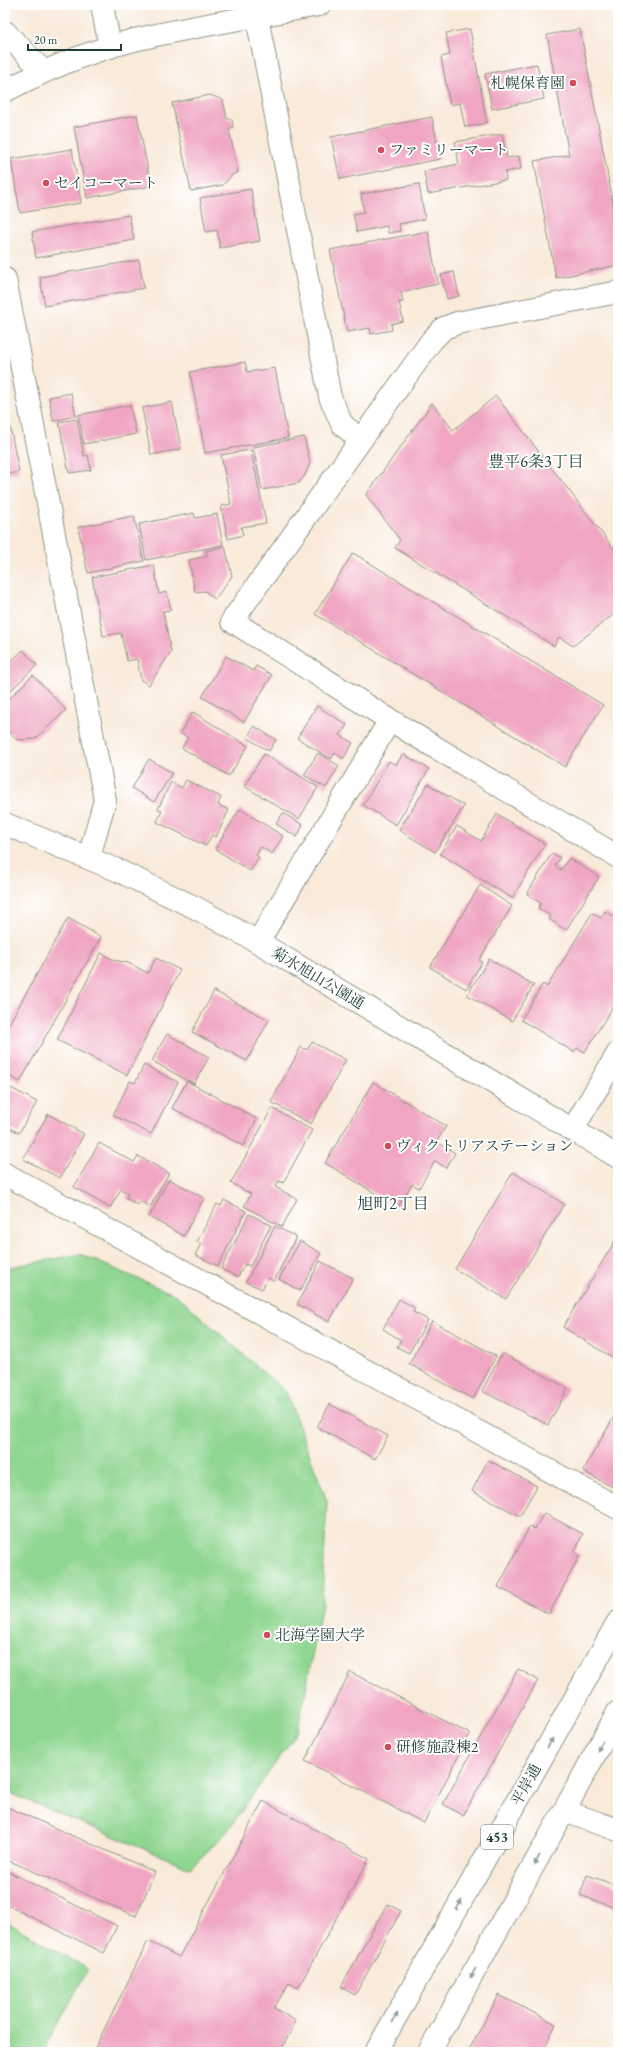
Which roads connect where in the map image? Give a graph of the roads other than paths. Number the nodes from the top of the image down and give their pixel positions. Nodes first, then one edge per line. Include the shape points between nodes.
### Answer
1 (102, 5) edge
2 (319, 5) edge
3 (257, 17) junction
4 (5, 32) edge
5 (110, 48) junction
6 (43, 71) junction
7 (5, 91) edge
8 (5, 280) edge
9 (618, 292) edge
10 (360, 440) junction
11 (390, 720) junction
12 (5, 824) edge
13 (89, 857) junction
14 (618, 857) edge
15 (258, 942) junction
16 (618, 1053) edge
17 (573, 1129) junction
18 (618, 1157) edge
19 (5, 1174) edge
20 (618, 1508) edge
21 (618, 1622) edge
22 (618, 1712) edge
23 (564, 1811) junction
24 (618, 1830) edge
25 (376, 2052) edge
26 (429, 2052) edge

1 - 5 main road
2 - 3 main road
3 - 5 main road via 152,36
3 - 10 main road via 330,397 342,424
4 - 6 main road
5 - 6 main road
6 - 7 main road
8 - 13 main road via 105,800
9 - 10 main road via 457,323 444,328 432,340
10 - 11 main road via 232,621
11 - 14 main road
11 - 15 main road
12 - 13 main road, 菊水旭山公園通
13 - 15 main road, 菊水旭山公園通 via 196,908
15 - 17 main road, 菊水旭山公園通
16 - 17 main road
17 - 18 main road, 菊水旭山公園通
19 - 20 main road
25 -> 21 main road, 平岸通 / 453
22 -> 23 main road
23 - 24 main road
23 -> 26 main road

